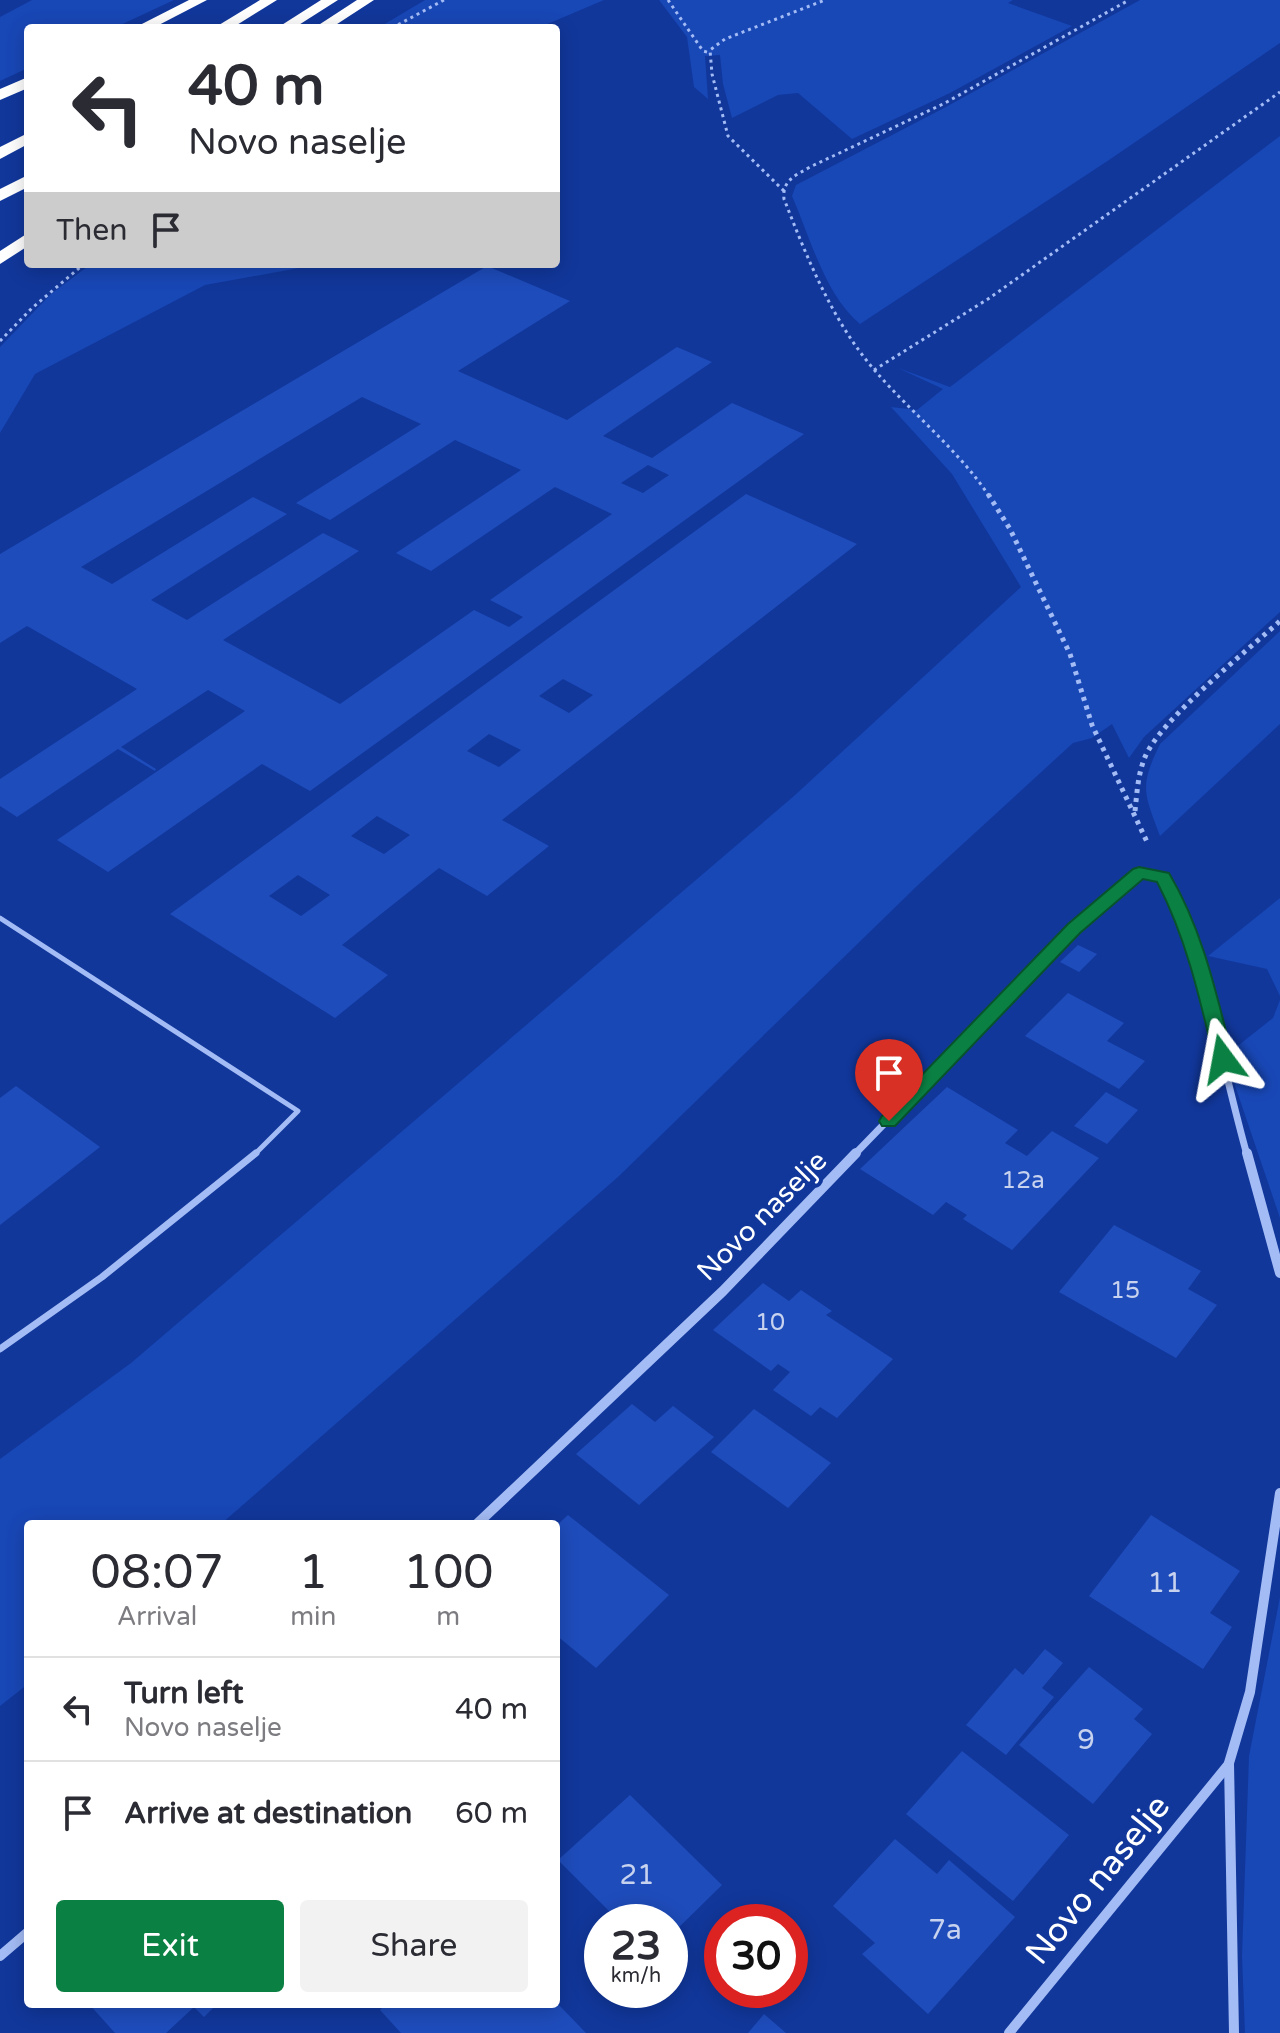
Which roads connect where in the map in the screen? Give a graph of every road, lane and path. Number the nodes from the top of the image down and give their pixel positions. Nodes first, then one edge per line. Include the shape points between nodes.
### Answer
1 (200, 0) edge
2 (270, 0) edge
3 (331, 0) edge
4 (367, 0) edge
5 (444, 0) edge
6 (668, 0) edge
7 (825, 0) edge
8 (1129, 0) edge
9 (149, 24) edge
10 (228, 24) edge
11 (291, 24) edge
12 (328, 24) edge
13 (399, 24) edge
14 (711, 54) junction
15 (24, 84) edge
16 (1280, 92) edge
17 (0, 95) edge
18 (24, 140) edge
19 (0, 154) edge
20 (24, 182) edge
21 (784, 191) junction
22 (0, 196) edge
23 (24, 241) edge
24 (0, 259) edge
25 (79, 268) edge
26 (0, 341) edge
27 (874, 370) junction
28 (1280, 621) edge
29 (1134, 812) junction
30 (1163, 878) junction
31 (0, 918) edge
32 (1280, 1273) edge
33 (0, 1349) edge
34 (1280, 1493) edge
35 (481, 1520) edge
36 (1229, 1763) junction
37 (24, 1935) edge
38 (0, 1956) edge
39 (1009, 2033) edge
40 (1234, 2033) edge

1 - 9 highway
2 - 10 highway
3 - 11 highway
4 - 12 highway
5 - 13 path
6 - 14 path via 703,51
7 - 14 path via 725,39
8 - 21 path via 945,103 810,167 789,179
14 - 21 path via 728,136
15 - 17 highway
16 - 27 path via 988,299
18 - 19 highway
20 - 22 highway
21 - 27 path via 811,267
23 - 24 highway
25 - 26 path
27 - 29 path via 983,487 1010,529 1070,654 1092,725
28 - 29 path via 1163,729 1146,754
29 - 30 path
30 - 32 street via 1206,986
30 - 35 street, Novo naselje via 1139,873 1074,928 723,1291
31 - 33 lane via 298,1111 247,1163
34 - 36 street, Novo naselje via 1250,1692
36 - 39 street, Novo naselje
36 - 40 street, Novo naselje
37 - 38 street

